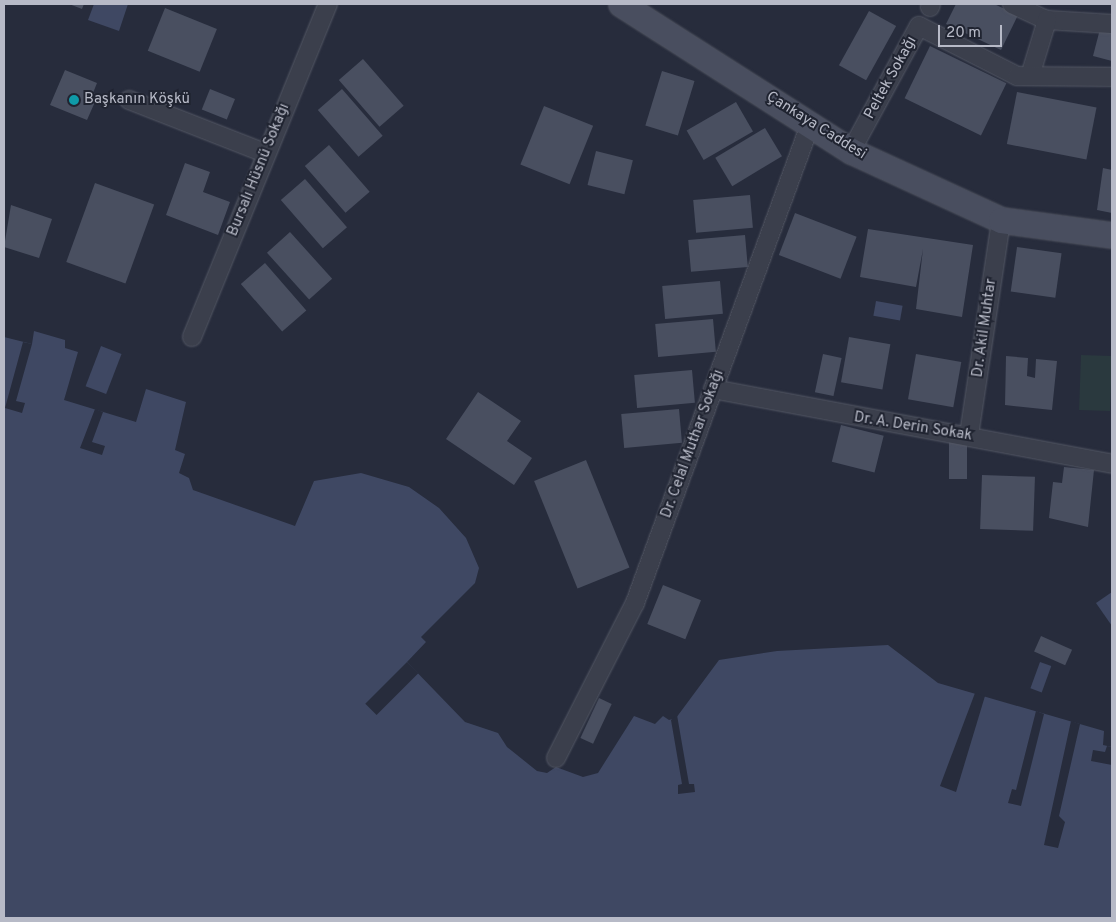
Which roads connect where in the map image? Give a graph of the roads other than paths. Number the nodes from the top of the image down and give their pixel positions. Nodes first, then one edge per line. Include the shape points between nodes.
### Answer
1 (328, 4) edge
2 (621, 4) edge
3 (1012, 4) edge
4 (1047, 20) junction
5 (1112, 24) edge
6 (1030, 76) junction
7 (1112, 77) edge
8 (129, 100) dead end
9 (811, 122) junction
10 (851, 151) junction
11 (265, 153) junction
12 (1001, 220) junction
13 (1112, 235) edge
14 (192, 337) dead end
15 (713, 389) junction
16 (969, 435) junction
17 (1112, 464) edge
18 (556, 758) dead end

1 - 11 street, Bursalı Hüsnü Sokağı
2 - 9 street, Çankaya Caddesi
3 - 4 street
4 - 5 street
4 - 6 street
6 - 7 street, Peltek Sokağı
6 - 10 street, Peltek Sokağı via 1017,76 919,26
8 - 11 street
9 - 10 street, Çankaya Caddesi
9 - 15 street, Dr. Celal Muthar Sokağı
10 - 12 street, Çankaya Caddesi
11 - 14 street, Bursalı Hüsnü Sokağı
12 - 13 street, Çankaya Caddesi
12 - 16 street, Dr. Akil Muhtar
15 - 16 street, Dr. A. Derin Sokak via 838,416
15 - 18 street, Dr. Celal Muthar Sokağı via 635,603
16 - 17 street, Dr. A. Derin Sokak

